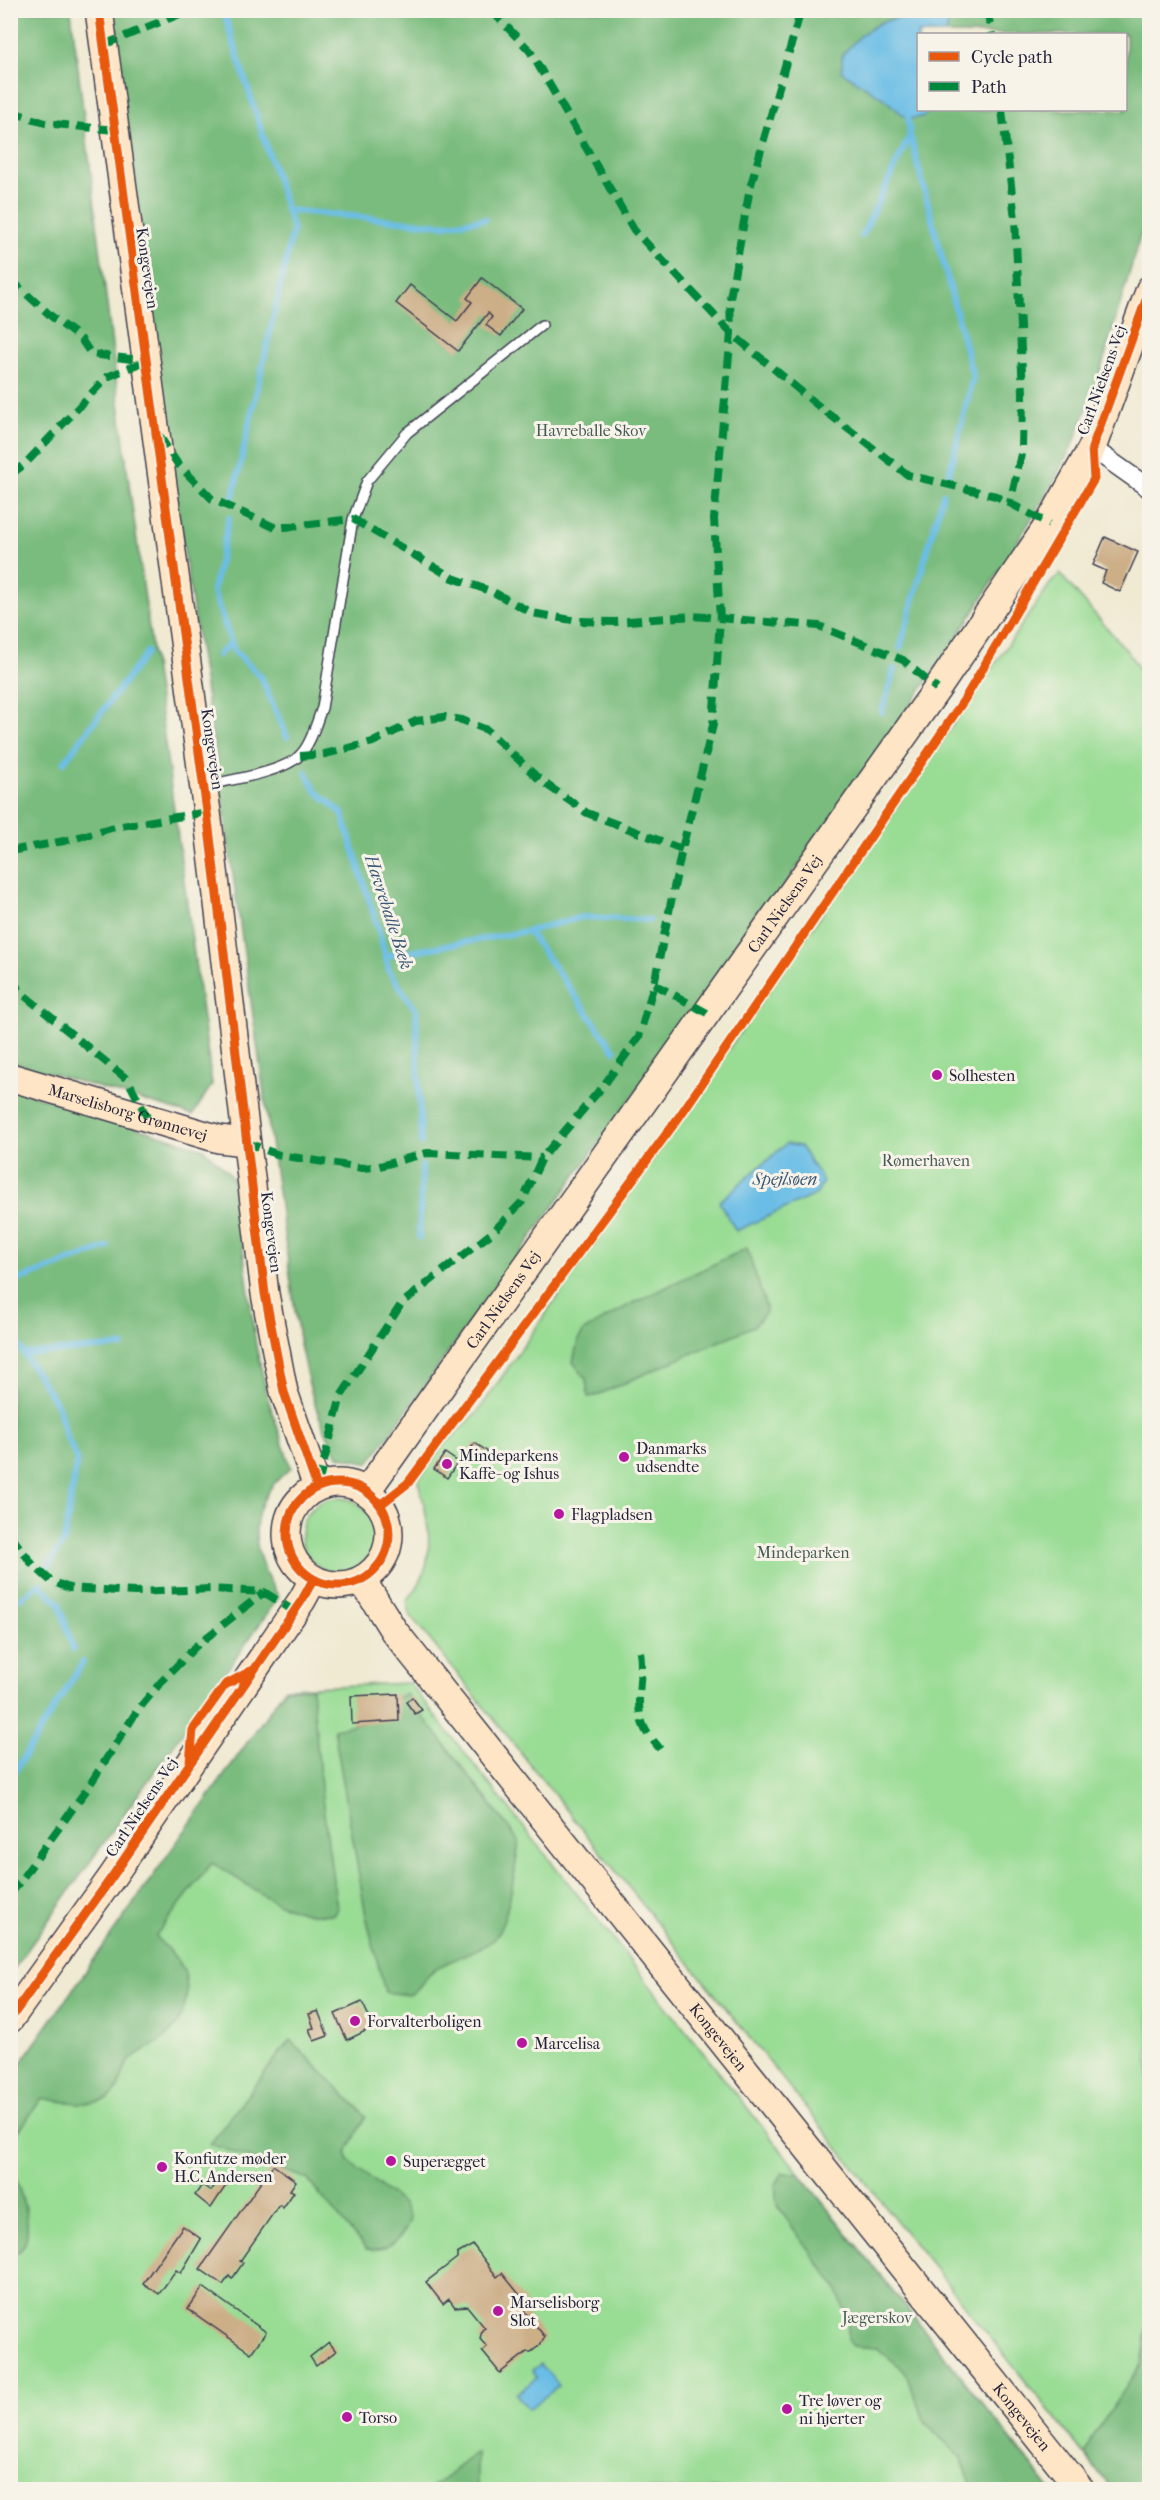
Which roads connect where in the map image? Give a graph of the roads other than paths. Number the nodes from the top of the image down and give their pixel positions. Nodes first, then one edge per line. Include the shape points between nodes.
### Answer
1 (99, 10) edge
2 (1149, 289) edge
3 (542, 325) dead end
4 (1092, 448) junction
5 (1149, 489) edge
6 (203, 786) junction
7 (10, 1077) edge
8 (245, 1142) junction
9 (317, 1487) junction
10 (366, 1492) junction
11 (313, 1580) junction
12 (362, 1580) junction
13 (10, 2019) edge
14 (1082, 2490) edge

1 - 6 street, Kongevejen
2 - 4 street, Carl Nielsens Vej
3 - 6 lane via 407,433 367,481 353,519 322,708 300,756 273,770
4 - 5 street
4 - 10 street, Carl Nielsens Vej via 1049,524 938,689
6 - 8 street, Kongevejen
7 - 8 street, Marselisborg Grønnevej via 219,1139
8 - 9 street, Kongevejen via 275,1352 284,1392
9 - 10 street via 342,1483
9 - 11 street via 295,1505 286,1532 293,1560
10 - 12 street via 380,1504 389,1534 382,1561
11 - 12 street via 332,1585
11 - 13 street, Carl Nielsens Vej via 112,1877
12 - 14 street, Kongevejen via 394,1631

